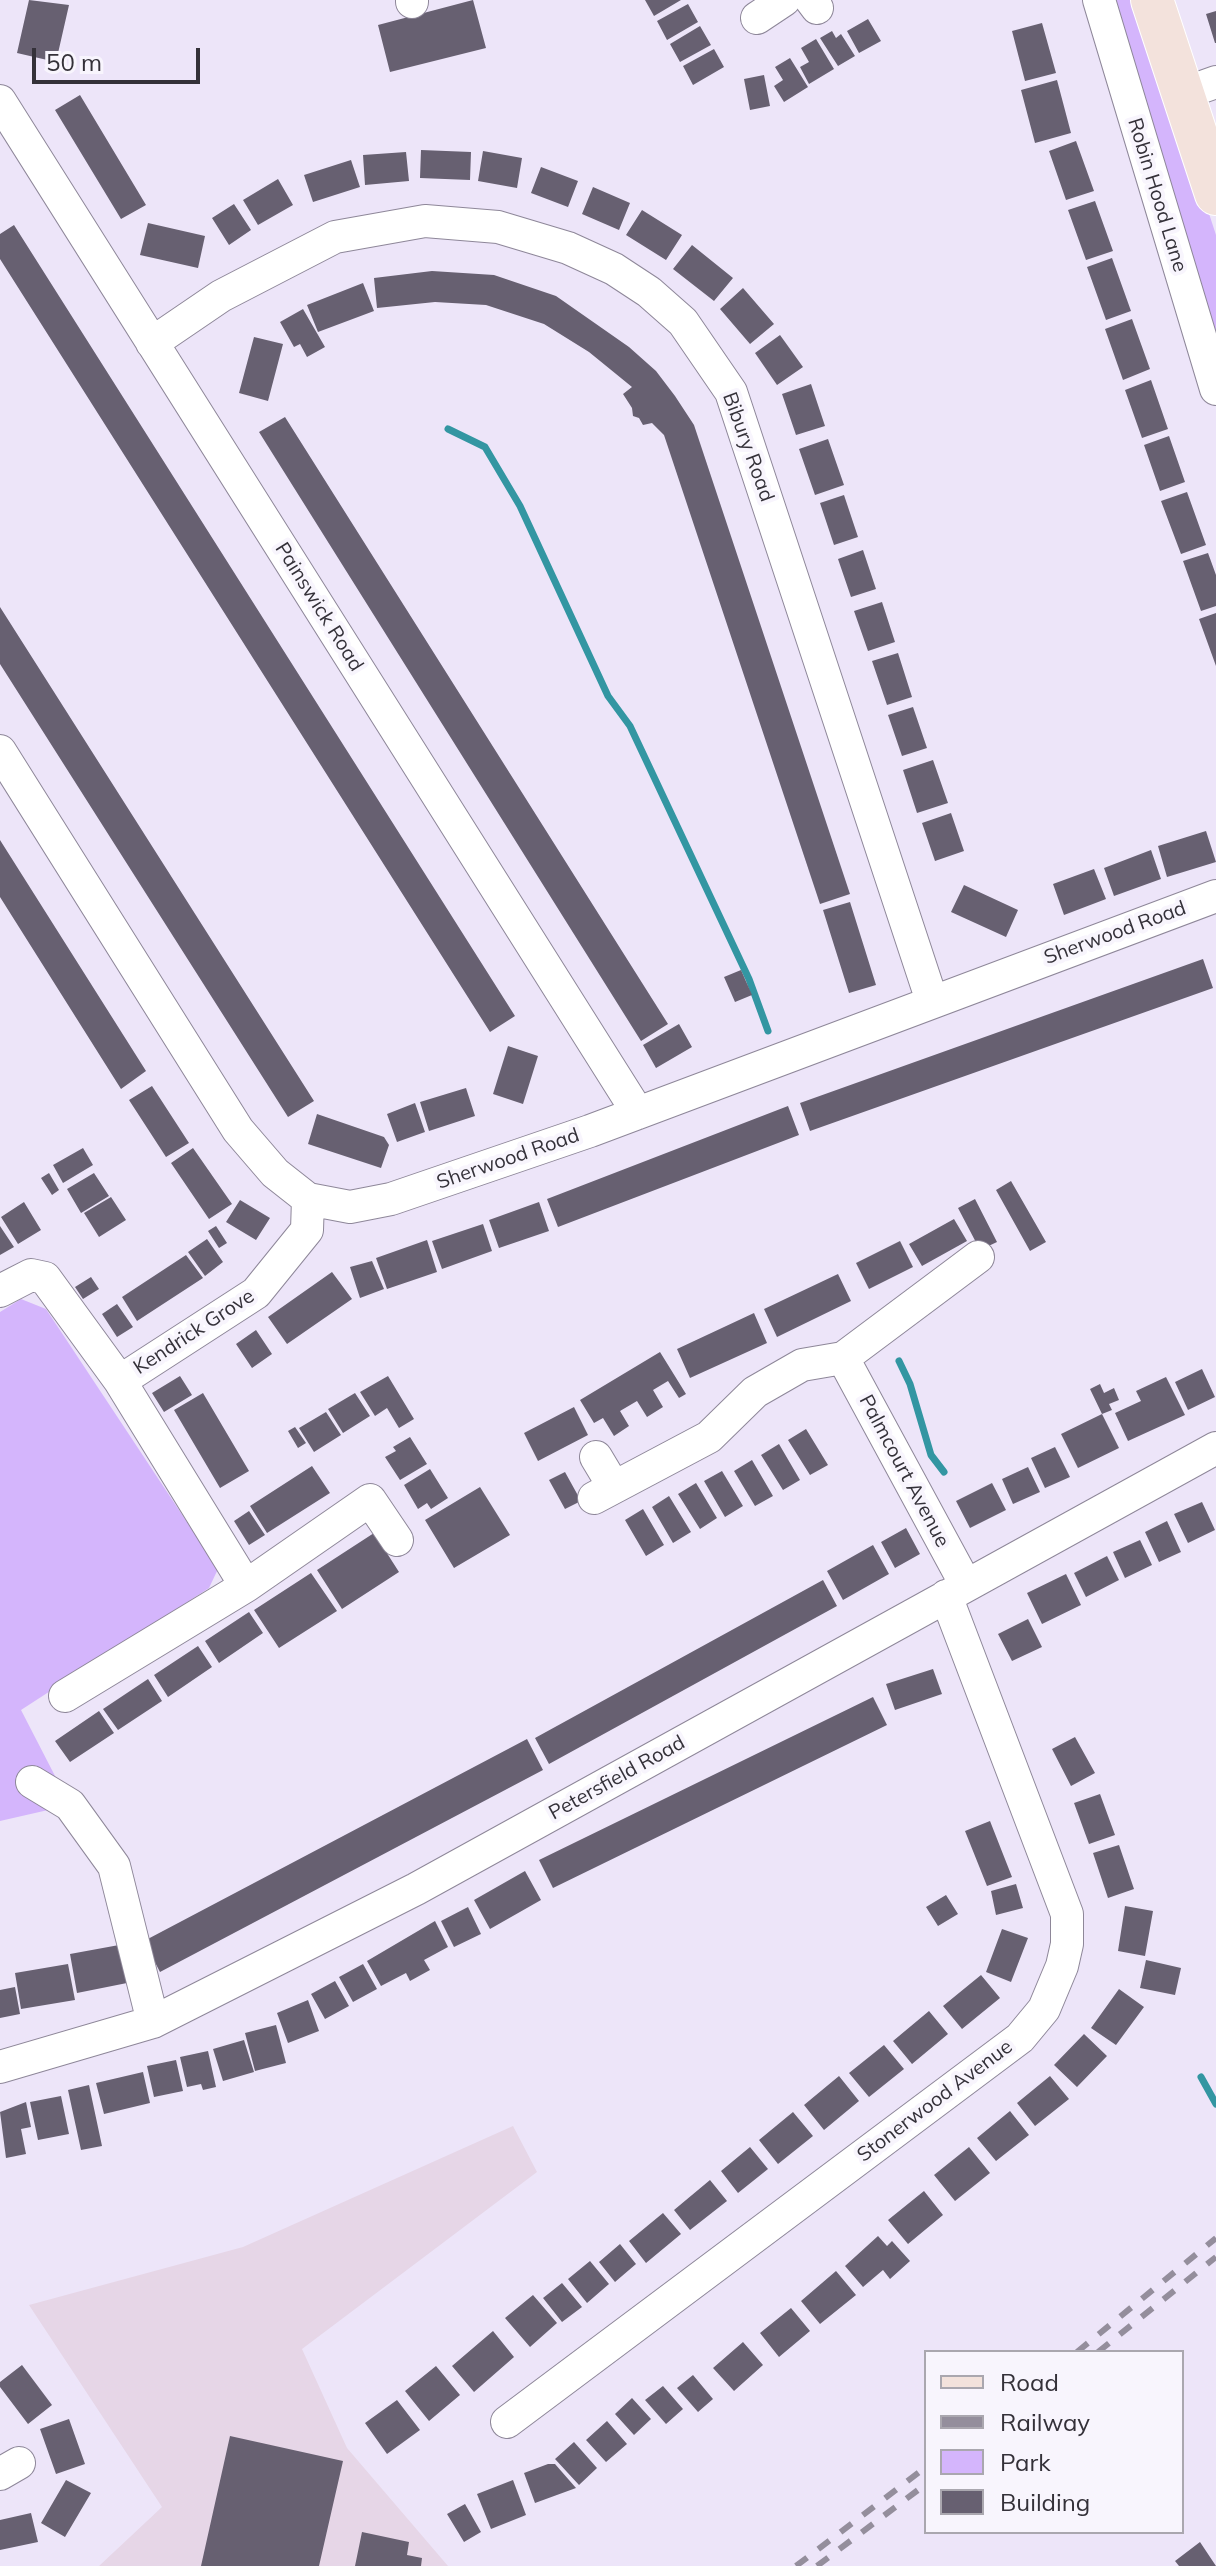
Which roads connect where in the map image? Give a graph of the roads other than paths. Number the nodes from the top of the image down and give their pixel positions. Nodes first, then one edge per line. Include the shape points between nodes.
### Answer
1 (784, 0) edge
2 (1099, 0) edge
3 (1152, 0) edge
4 (757, 18) dead end
5 (1200, 87) edge
6 (0, 101) edge
7 (1216, 194) edge
8 (152, 343) junction
9 (1216, 389) edge
10 (0, 751) edge
11 (1216, 896) edge
12 (932, 1001) junction
13 (638, 1113) junction
14 (308, 1199) junction
15 (978, 1257) dead end
16 (0, 1291) edge
17 (843, 1358) junction
18 (120, 1381) junction
19 (1216, 1448) edge
20 (596, 1457) dead end
21 (397, 1540) dead end
22 (246, 1586) junction
23 (956, 1590) junction
24 (65, 1696) dead end
25 (32, 1782) dead end
26 (153, 2022) junction
27 (0, 2067) edge
28 (507, 2422) dead end

1 - 4 street
2 - 9 street, Robin Hood Lane
3 - 5 main road
5 - 7 main road
6 - 8 street, Painswick Road
8 - 12 street, Bibury Road via 221,296 335,237 425,221 498,227 568,248 649,292 683,322 731,392
8 - 13 street, Painswick Road
10 - 14 street, Sherwood Road via 238,1130 275,1173
11 - 12 street, Sherwood Road
12 - 13 street, Sherwood Road
13 - 14 street, Sherwood Road via 369,1205
14 - 18 street, Kendrick Grove via 307,1230 256,1293
15 - 17 street
16 - 18 street, Kendrick Grove via 50,1268
17 - 20 street via 802,1365 755,1392 709,1437 604,1493
17 - 23 street, Palmcourt Avenue
18 - 22 street, Kendrick Grove
19 - 23 street, Petersfield Road
21 - 22 street via 363,1490
22 - 24 street
23 - 26 street, Petersfield Road via 416,1889
23 - 28 street, Stonerwood Avenue via 1067,1914 1062,1966 1044,2009 1020,2038
25 - 26 street via 70,1805 114,1866
26 - 27 street, Petersfield Road

